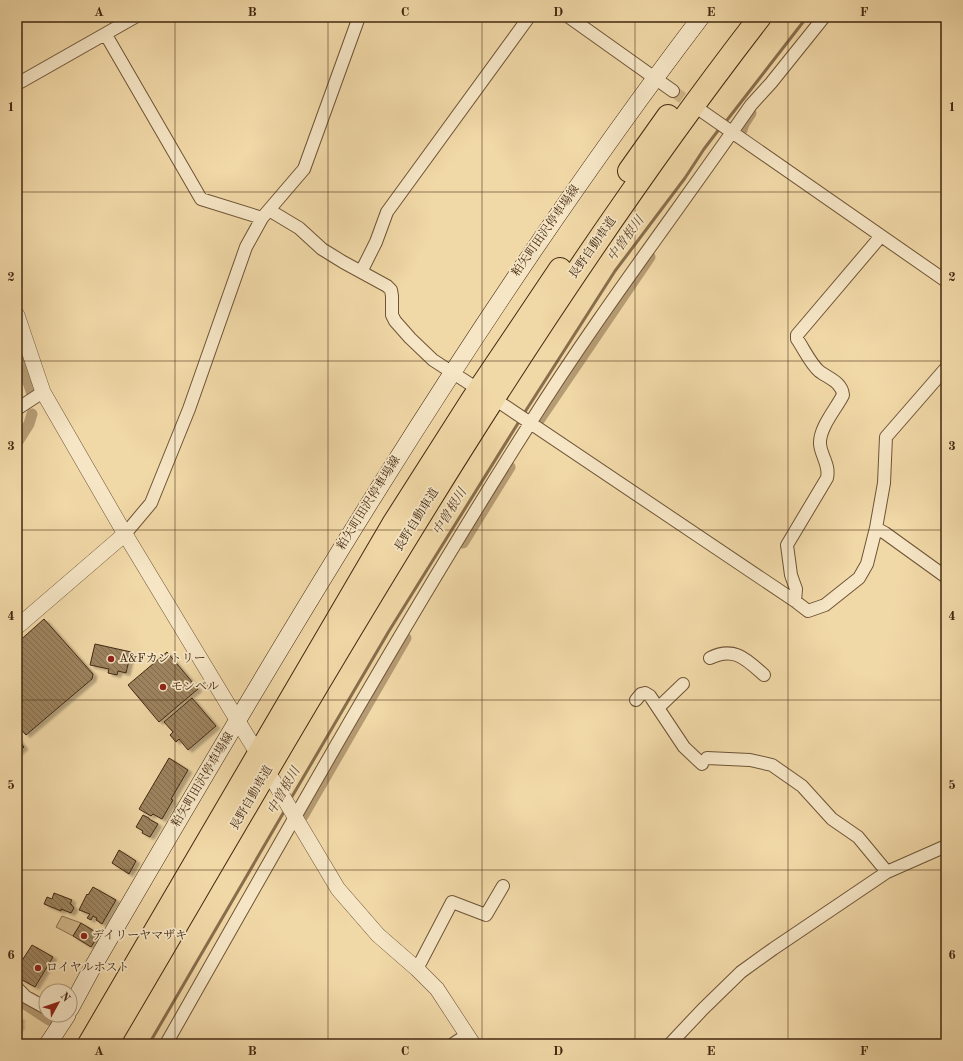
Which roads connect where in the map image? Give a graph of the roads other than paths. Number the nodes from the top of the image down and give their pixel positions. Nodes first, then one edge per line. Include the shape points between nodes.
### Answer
1 (135, 17) edge
2 (359, 17) edge
3 (529, 17) edge
4 (569, 17) edge
5 (701, 17) edge
6 (741, 17) edge
7 (760, 17) edge
8 (824, 17) edge
9 (106, 35) junction
10 (655, 77) junction
11 (17, 84) edge
12 (673, 91) tunnel mouth
13 (703, 112) tunnel mouth
14 (732, 132) junction
15 (265, 214) junction
16 (881, 236) junction
17 (360, 272) junction
18 (946, 281) edge
19 (17, 315) edge
20 (946, 368) edge
21 (452, 372) junction
22 (470, 384) dead end
23 (43, 392) junction
24 (502, 404) dead end
25 (17, 409) edge
26 (530, 424) junction
27 (876, 528) junction
28 (125, 534) junction
29 (946, 577) edge
30 (795, 600) junction
31 (17, 627) edge
32 (710, 658) dead end
33 (764, 675) dead end
34 (683, 684) dead end
35 (636, 700) dead end
36 (658, 708) junction
37 (238, 720) junction
38 (253, 746) dead end
39 (273, 780) dead end
40 (294, 817) junction
41 (946, 846) edge
42 (887, 872) junction
43 (503, 886) dead end
44 (417, 969) junction
45 (17, 988) edge
46 (78, 994) edge
47 (38, 1004) edge
48 (62, 1023) edge
49 (470, 1040) edge
50 (48, 1044) edge
51 (89, 1044) edge
52 (107, 1044) edge
53 (166, 1044) edge
54 (454, 1044) edge
55 (670, 1044) edge

1 - 9 street
2 - 15 street via 304,169
3 - 17 street via 387,212 376,242
4 - 10 street
5 - 10 main road, 粕矢町田沢停車場線
6 - 51 highway, 長野自動車道 via 646,145 557,273 393,524
7 - 52 highway, 長野自動車道 via 657,156 486,409 408,534
8 - 14 street via 751,105
9 - 11 street
9 - 15 street via 200,199
10 - 12 street
10 - 21 main road, 粕矢町田沢停車場線
13 - 14 street
14 - 16 street
14 - 26 street via 637,264
15 - 17 street via 299,228 322,249
15 - 28 street via 246,248 189,409 151,503
16 - 18 street
16 - 30 street via 797,335 814,366 839,385 843,395 822,433 820,446 828,466 827,478 787,545 791,575 796,589
17 - 21 street via 391,290 392,315 395,321 433,360
19 - 23 street
20 - 27 street via 886,437 884,483
21 - 22 street
21 - 37 main road, 粕矢町田沢停車場線 via 333,561
23 - 25 street
23 - 28 street
24 - 26 street
26 - 30 street
26 - 40 street
27 - 29 street
27 - 30 street via 867,564 860,578 825,605 808,612
28 - 31 street
28 - 37 street
32 - 33 street via 727,652 738,655
34 - 36 street
35 - 36 street via 645,693
36 - 42 street via 684,747 704,761 750,760 772,765 802,786 832,819 858,837
37 - 38 street
37 - 46 main road, 粕矢町田沢停車場線
39 - 40 street
40 - 44 street via 338,889 378,935
40 - 53 street
41 - 42 street
42 - 55 street via 741,972
43 - 44 street via 486,915 452,902
44 - 49 street via 437,990
45 - 47 street
48 - 50 main road
49 - 54 street

